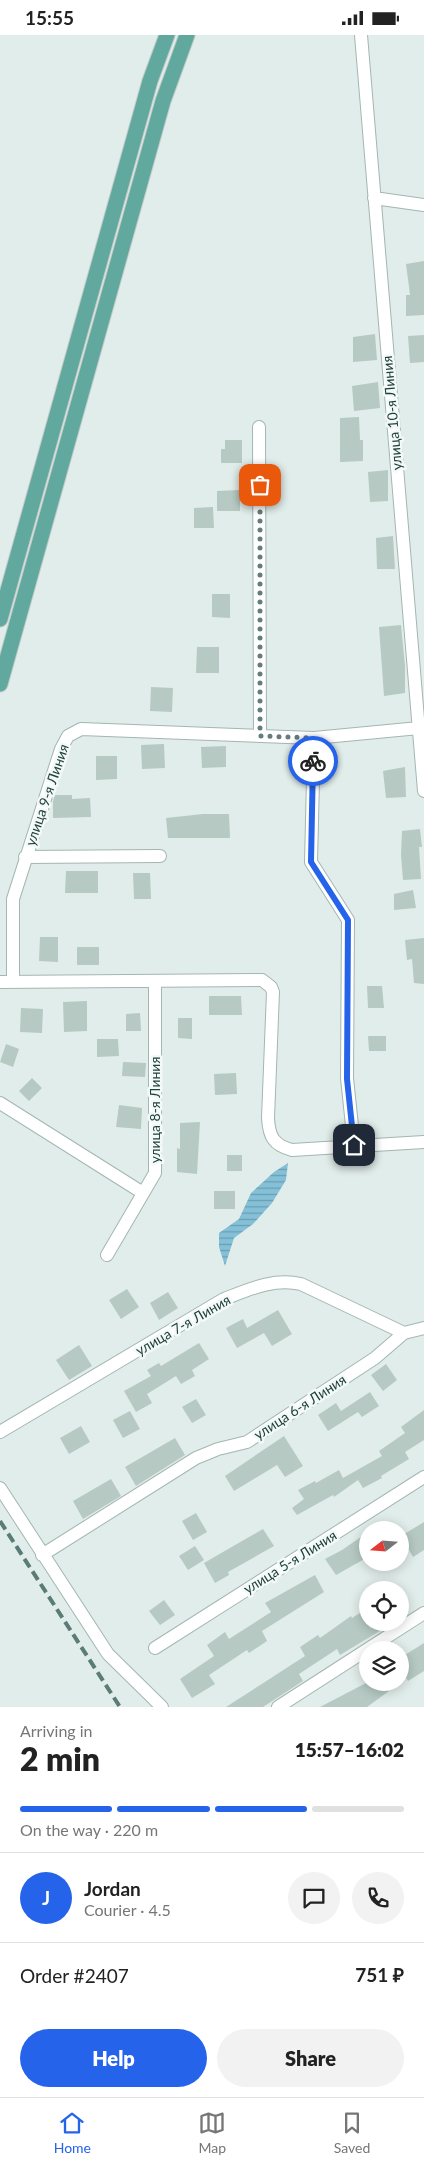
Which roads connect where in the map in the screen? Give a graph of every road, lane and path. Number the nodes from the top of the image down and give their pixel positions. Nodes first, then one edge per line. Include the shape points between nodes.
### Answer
1 (167, 35) edge
2 (187, 35) edge
3 (361, 35) edge
4 (374, 198) junction
5 (424, 205) edge
6 (259, 427) dead end
7 (0, 619) edge
8 (0, 683) edge
9 (419, 728) junction
10 (260, 736) junction
11 (314, 738) junction
12 (424, 791) edge
13 (160, 856) dead end
14 (25, 857) junction
15 (6, 981) edge
16 (154, 982) junction
17 (0, 1103) edge
18 (424, 1142) edge
19 (354, 1145) junction
20 (144, 1193) junction
21 (107, 1255) dead end
22 (424, 1328) edge
23 (404, 1333) junction
24 (0, 1432) edge
25 (424, 1477) edge
26 (0, 1489) edge
27 (42, 1555) junction
28 (424, 1613) edge
29 (155, 1648) dead end
30 (162, 1707) edge
31 (278, 1707) edge

1 - 7 main road via 150,81
2 - 8 main road via 163,101
3 - 4 street, улица 10-я Линия
4 - 5 street
4 - 9 street, улица 10-я Линия
6 - 10 street
9 - 11 street
9 - 12 street, улица 10-я Линия
10 - 11 street, улица 9-я Линия
10 - 14 street, улица 9-я Линия via 81,729 68,736 61,749
11 - 19 street via 311,862 348,920 347,1079
13 - 14 street
14 - 15 street, улица 9-я Линия via 13,899
15 - 16 street
16 - 19 street via 257,979 267,983 273,992 268,1118 273,1141 292,1149
16 - 20 street, улица 8-я Линия via 155,1173
17 - 20 street
18 - 19 street
20 - 21 street, улица 8-я Линия
22 - 23 street, улица 6-я Линия
23 - 24 street, улица 7-я Линия via 301,1284 289,1281 261,1285 224,1299
23 - 27 street, улица 6-я Линия via 375,1358 247,1442 196,1458
25 - 29 street, улица 5-я Линия
26 - 27 street
27 - 30 street via 108,1653
28 - 31 street

